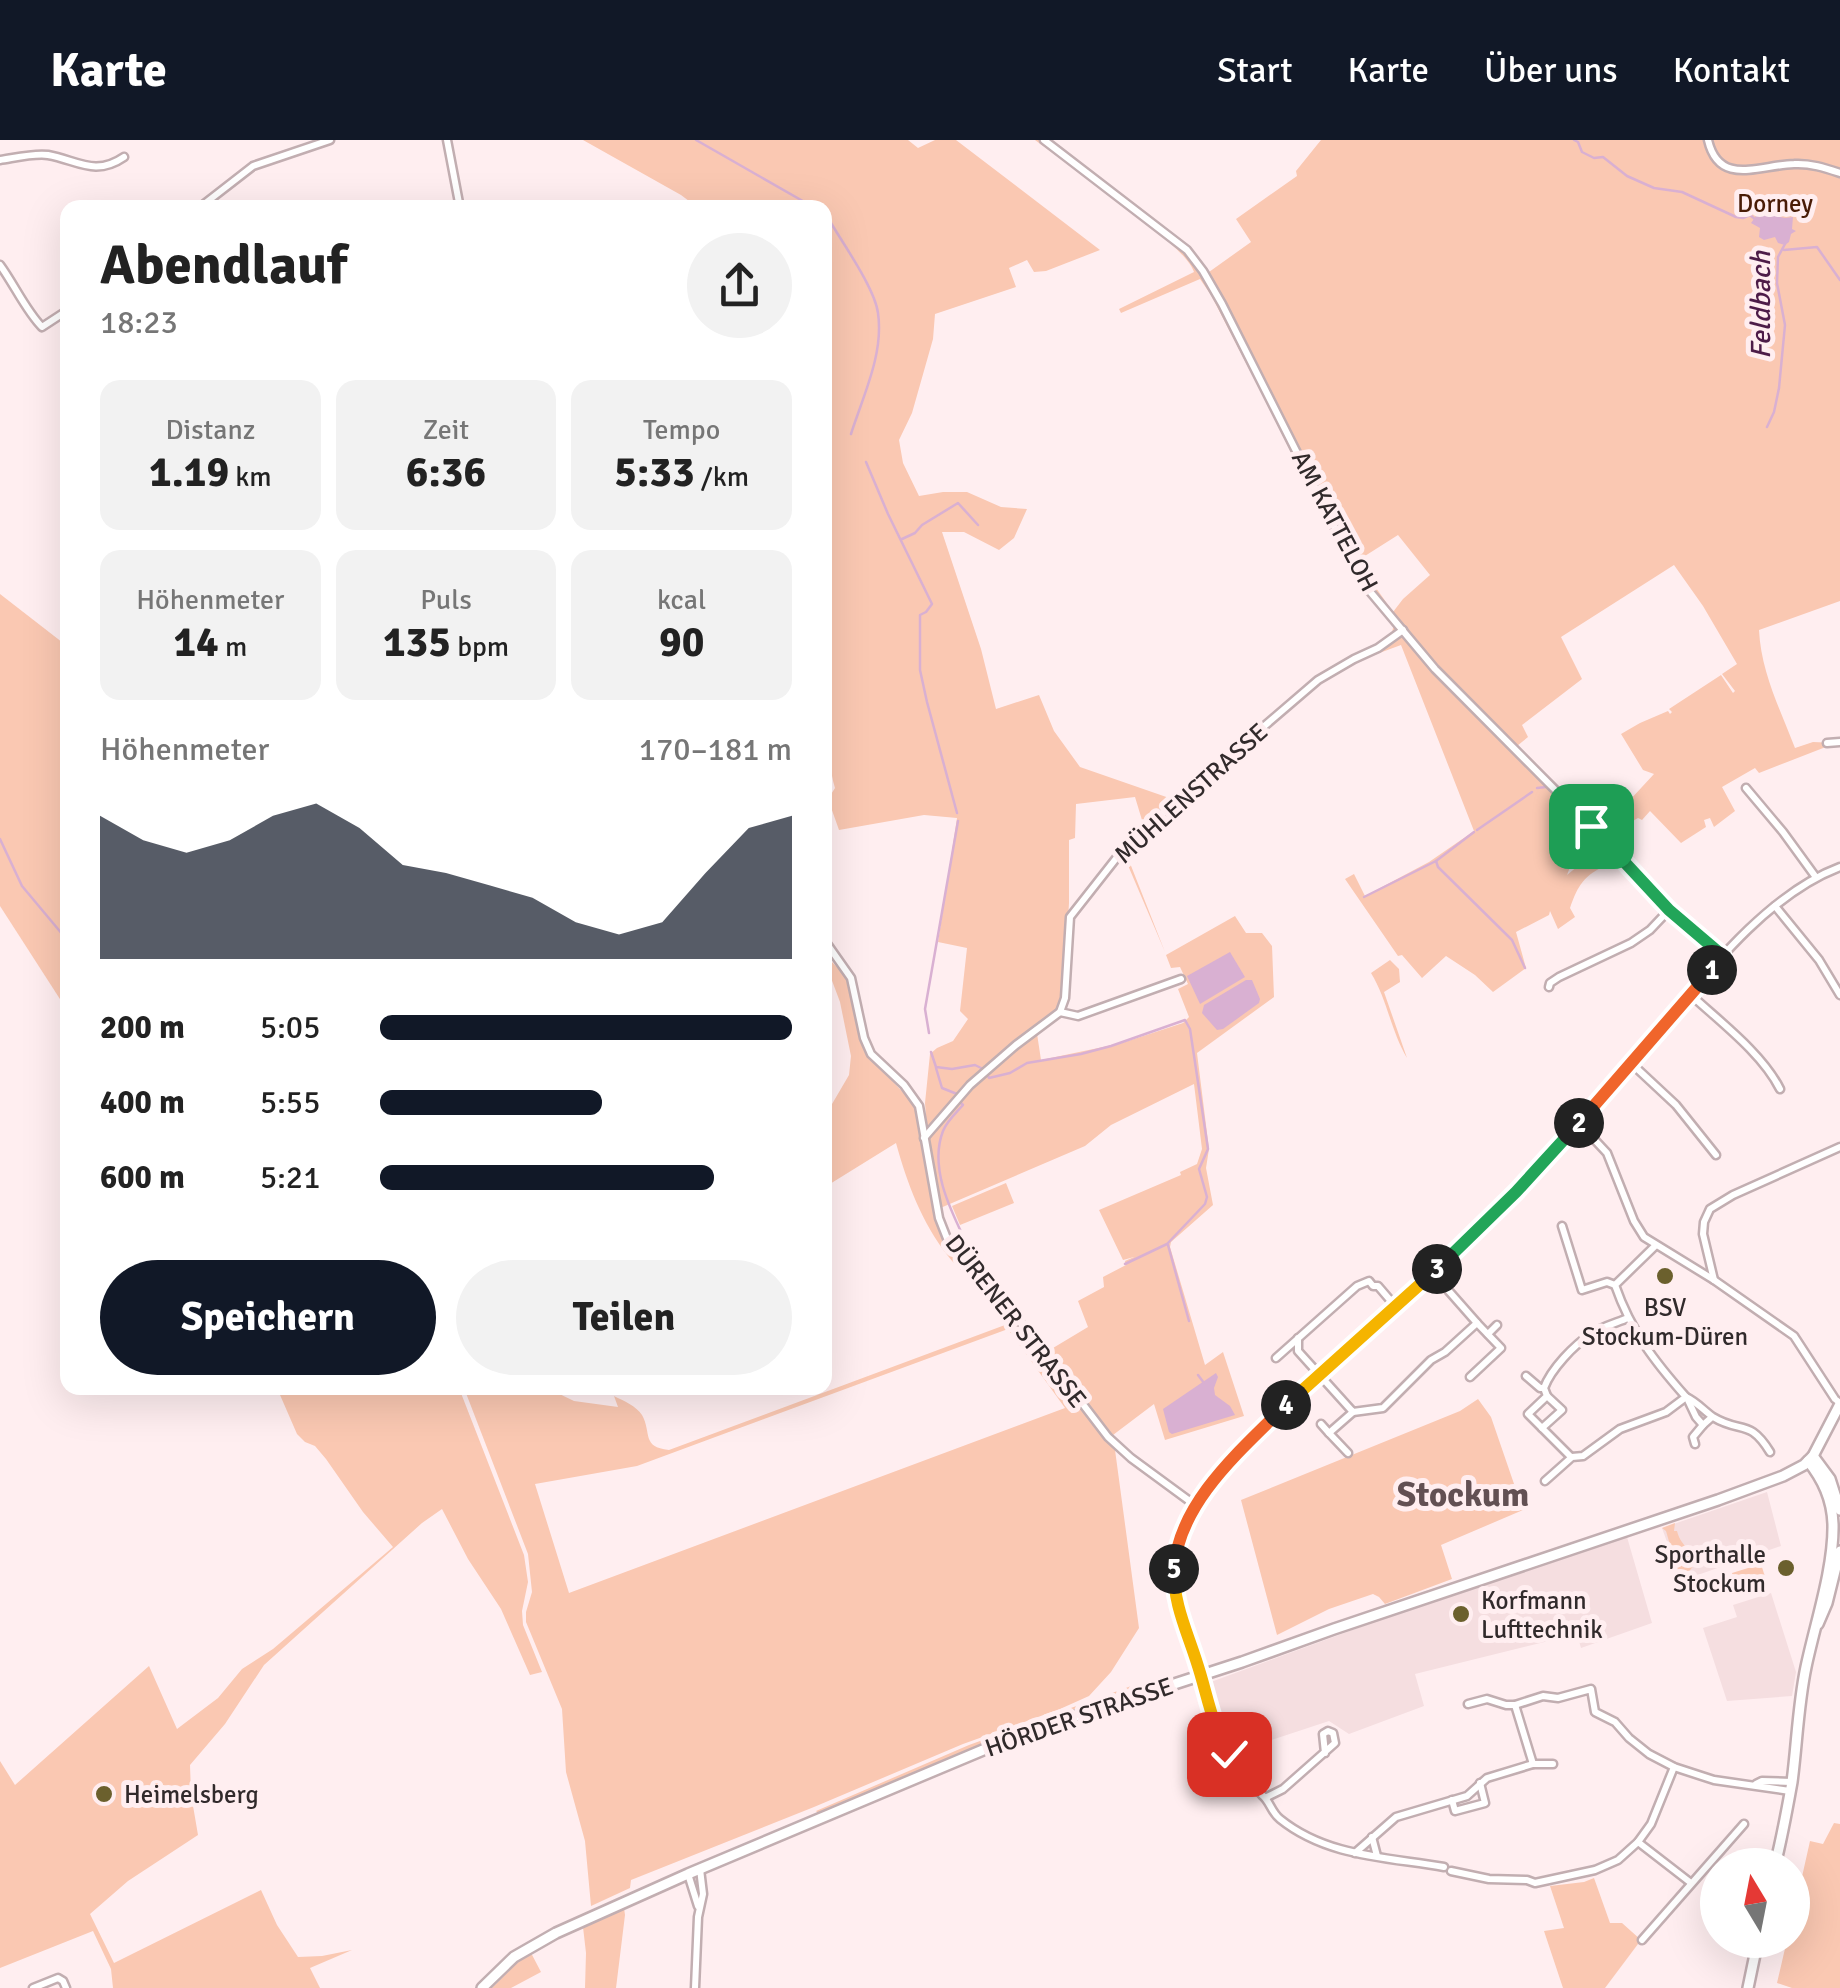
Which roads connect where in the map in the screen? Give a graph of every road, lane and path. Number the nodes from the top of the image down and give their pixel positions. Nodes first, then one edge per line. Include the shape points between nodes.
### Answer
1 (330, 140) edge
2 (447, 140) edge
3 (1044, 140) edge
4 (1708, 140) edge
5 (124, 157) dead end
6 (0, 160) edge
7 (1840, 174) edge
8 (209, 200) edge
9 (458, 200) edge
10 (0, 264) edge
11 (60, 316) edge
12 (1403, 630) junction
13 (1840, 742) edge
14 (1826, 743) dead end
15 (1746, 788) dead end
16 (1840, 868) edge
17 (1815, 876) junction
18 (1775, 906) junction
19 (1669, 910) junction
20 (832, 951) edge
21 (1723, 956) junction
22 (1181, 979) dead end
23 (1549, 987) dead end
24 (1690, 994) junction
25 (1840, 994) edge
26 (1060, 1012) junction
27 (1631, 1063) junction
28 (1780, 1089) dead end
29 (1579, 1123) junction
30 (924, 1138) junction
31 (1840, 1147) edge
32 (1716, 1155) dead end
33 (1562, 1226) dead end
34 (1656, 1246) junction
35 (1433, 1273) junction
36 (1714, 1280) junction
37 (1615, 1285) junction
38 (1396, 1307) junction
39 (1628, 1318) junction
40 (1478, 1323) junction
41 (1497, 1326) dead end
42 (1488, 1334) junction
43 (1298, 1338) junction
44 (1276, 1358) dead end
45 (1318, 1375) junction
46 (1526, 1376) dead end
47 (1470, 1377) dead end
48 (1546, 1392) junction
49 (1686, 1397) junction
50 (1840, 1404) edge
51 (1353, 1412) junction
52 (1712, 1417) junction
53 (1320, 1424) dead end
54 (1703, 1425) junction
55 (1542, 1428) junction
56 (1329, 1433) junction
57 (1695, 1444) dead end
58 (1770, 1452) dead end
59 (1348, 1453) dead end
60 (1572, 1457) junction
61 (1810, 1458) junction
62 (1545, 1481) dead end
63 (1194, 1505) junction
64 (1840, 1510) edge
65 (1838, 1552) edge
66 (1201, 1675) junction
67 (1468, 1704) dead end
68 (1515, 1705) junction
69 (1325, 1753) dead end
70 (1533, 1764) junction
71 (1553, 1764) dead end
72 (1674, 1767) junction
73 (1480, 1783) junction
74 (1791, 1786) junction
75 (1467, 1796) junction
76 (1267, 1797) junction
77 (1452, 1800) junction
78 (1470, 1807) junction
79 (1744, 1824) dead end
80 (1372, 1837) junction
81 (1638, 1842) junction
82 (1778, 1848) edge
83 (1354, 1854) junction
84 (1380, 1857) junction
85 (700, 1869) junction
86 (688, 1874) junction
87 (1691, 1883) junction
88 (699, 1911) junction
89 (1642, 1940) dead end
90 (1754, 1958) edge
91 (33, 1988) edge
92 (66, 1988) edge
93 (482, 1988) edge
94 (695, 1988) edge
95 (1748, 1988) edge

1 - 8 street via 253,166
2 - 9 street
3 - 12 street, AM KATTELOH via 1187,250 1203,271 1354,566
4 - 7 street via 1712,156 1730,169 1807,164
5 - 6 street via 97,167 46,154
10 - 11 street via 42,328
12 - 19 street, AM KATTELOH
12 - 26 street, MÜHLENSTRASSE via 1318,680 1129,842 1070,917
13 - 14 street
15 - 17 street
16 - 17 street
17 - 18 street
18 - 21 street
18 - 25 street
19 - 21 street, AM KATTELOH
19 - 23 street via 1638,939
20 - 30 street, DÜRENER STRASSE via 850,978 868,1049 916,1102
21 - 24 street
22 - 26 street via 1078,1016
24 - 27 street
24 - 28 street
26 - 30 street via 970,1085
27 - 29 street
27 - 32 street
29 - 34 street via 1607,1153 1638,1229
29 - 35 street
30 - 63 street, DÜRENER STRASSE via 938,1218 950,1246 994,1288 1108,1437
31 - 36 street via 1710,1209 1703,1234
33 - 37 street via 1582,1290
34 - 36 street
34 - 37 street
35 - 38 street
35 - 40 street
36 - 50 street via 1794,1336
37 - 39 street
38 - 43 street via 1369,1281
38 - 45 street
39 - 48 street via 1591,1333 1549,1374
39 - 49 street
40 - 42 street
40 - 51 street via 1383,1408
41 - 42 street
42 - 47 street via 1502,1348
43 - 44 street
43 - 45 street via 1298,1351
45 - 51 street
45 - 63 street
46 - 48 street
48 - 55 street via 1528,1414
48 - 55 street via 1562,1410
49 - 52 street
49 - 54 street
49 - 60 street
50 - 61 main road
51 - 56 street
52 - 54 street
52 - 58 street via 1759,1433
53 - 56 street
54 - 57 street
55 - 60 street
56 - 59 street
60 - 62 street
61 - 64 main road via 1834,1487
61 - 65 main road via 1825,1486
61 - 66 main road, HÖRDER STRASSE via 1783,1476 1718,1500
63 - 66 street via 1178,1542 1174,1584
65 - 74 main road via 1804,1674
66 - 76 street via 1224,1747
66 - 85 main road, HÖRDER STRASSE via 1002,1742
67 - 68 street via 1487,1698
68 - 70 street
68 - 72 street via 1591,1689 1595,1712
69 - 76 street
70 - 71 street
70 - 73 street
72 - 74 street via 1762,1788
72 - 81 street
73 - 75 street
73 - 78 street via 1486,1803
74 - 82 main road
75 - 77 street
75 - 78 street
76 - 83 street via 1275,1816 1296,1830
77 - 78 street via 1455,1811
77 - 80 street via 1396,1816
79 - 87 street
80 - 83 street
80 - 84 street
81 - 84 street via 1618,1860 1546,1883
81 - 87 street
83 - 84 street
85 - 86 main road, HÖRDER STRASSE
85 - 88 street
86 - 88 street
86 - 93 main road, HÖRDER STRASSE via 528,1948
87 - 89 street
88 - 94 street
90 - 95 main road
91 - 92 street via 58,1978

